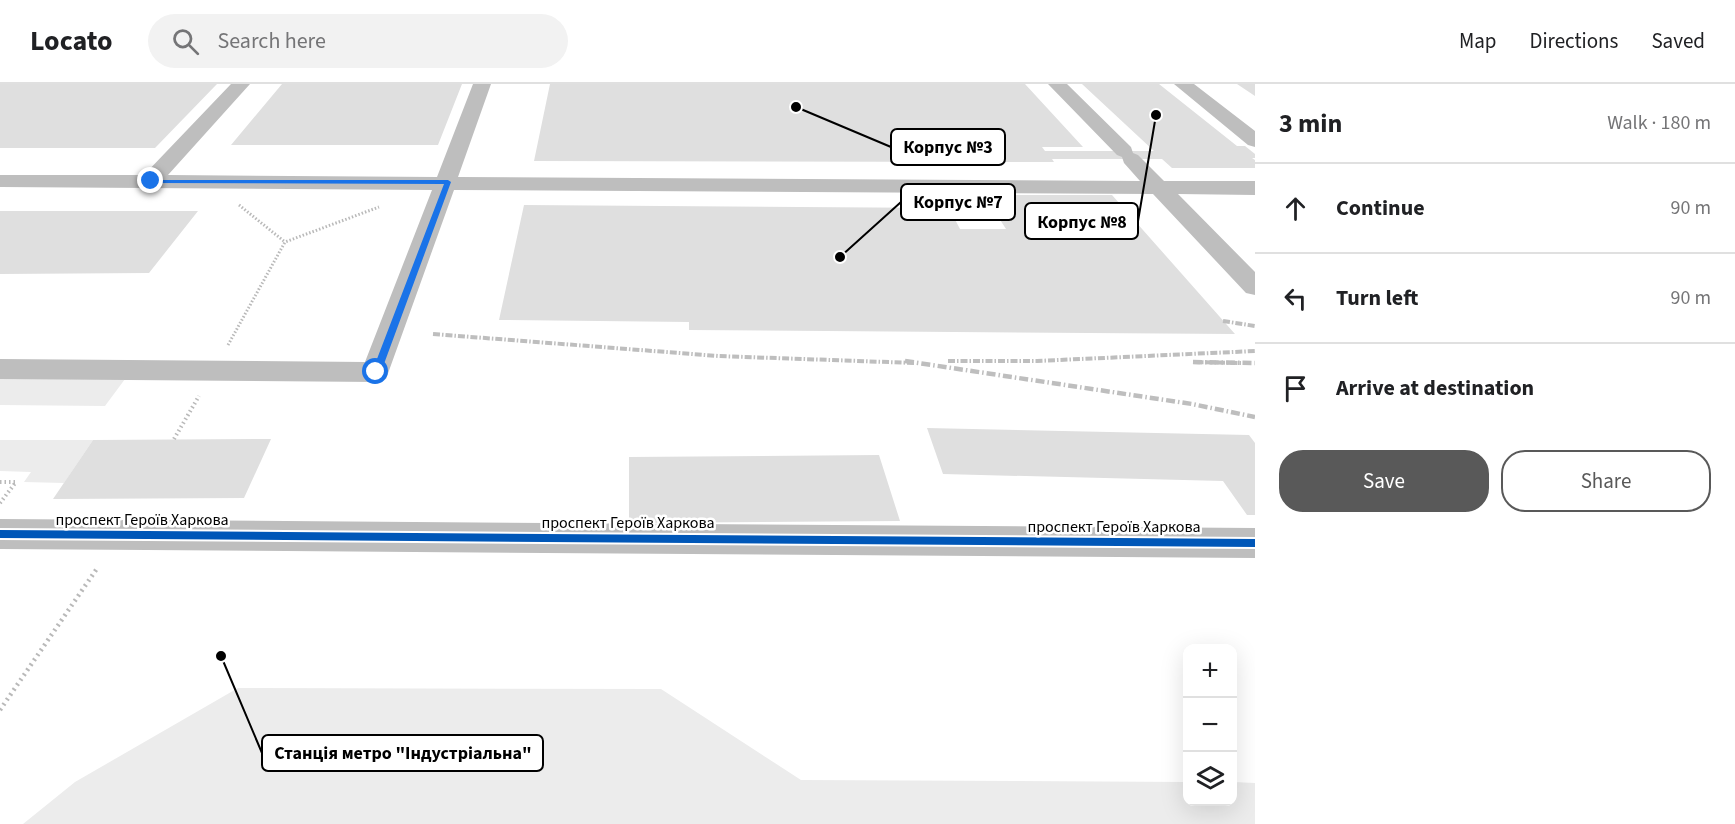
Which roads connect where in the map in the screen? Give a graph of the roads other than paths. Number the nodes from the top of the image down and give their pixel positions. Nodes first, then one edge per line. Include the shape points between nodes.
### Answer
1 (241, 84) edge
2 (482, 84) edge
3 (1057, 84) edge
4 (1183, 84) edge
5 (1255, 141) edge
6 (0, 181) edge
7 (151, 181) junction
8 (448, 182) junction
9 (1157, 186) junction
10 (1255, 188) edge
11 (1255, 287) edge
12 (0, 369) edge
13 (0, 534) edge
14 (1255, 543) edge

1 - 7 street
2 - 8 street
3 - 9 street
4 - 5 street
6 - 7 street
7 - 8 street
8 - 9 street
8 - 12 street via 376,372
9 - 10 street
9 - 11 street
13 - 14 street, проспект Героїв Харкова

